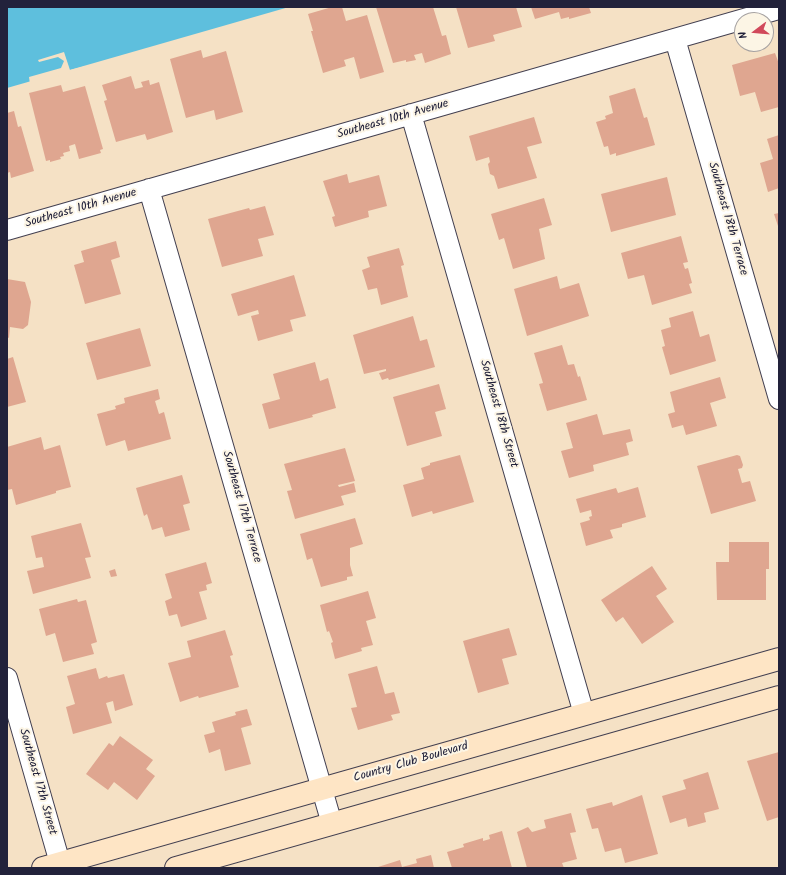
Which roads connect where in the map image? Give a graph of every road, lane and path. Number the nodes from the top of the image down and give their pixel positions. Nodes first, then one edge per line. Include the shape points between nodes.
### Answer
1 (779, 9) edge
2 (675, 39) junction
3 (411, 114) junction
4 (149, 189) junction
5 (7, 230) edge
6 (779, 399) edge
7 (779, 659) edge
8 (7, 678) edge
9 (779, 697) edge
10 (584, 714) junction
11 (322, 789) junction
12 (332, 824) junction
13 (52, 866) edge
14 (176, 868) edge

1 - 2 street, Southeast 10th Avenue
2 - 3 street, Southeast 10th Avenue
2 - 6 street, Southeast 18th Terrace
3 - 4 street, Southeast 10th Avenue
3 - 10 street, Southeast 18th Street
4 - 5 street, Southeast 10th Avenue
4 - 11 street, Southeast 17th Terrace
7 - 10 main road, Country Club Boulevard
8 - 13 street, Southeast 17th Street
9 - 12 main road
10 - 11 main road, Country Club Boulevard
11 - 12 street, Southeast 17th Terrace
11 - 13 main road, Country Club Boulevard
12 - 14 main road

